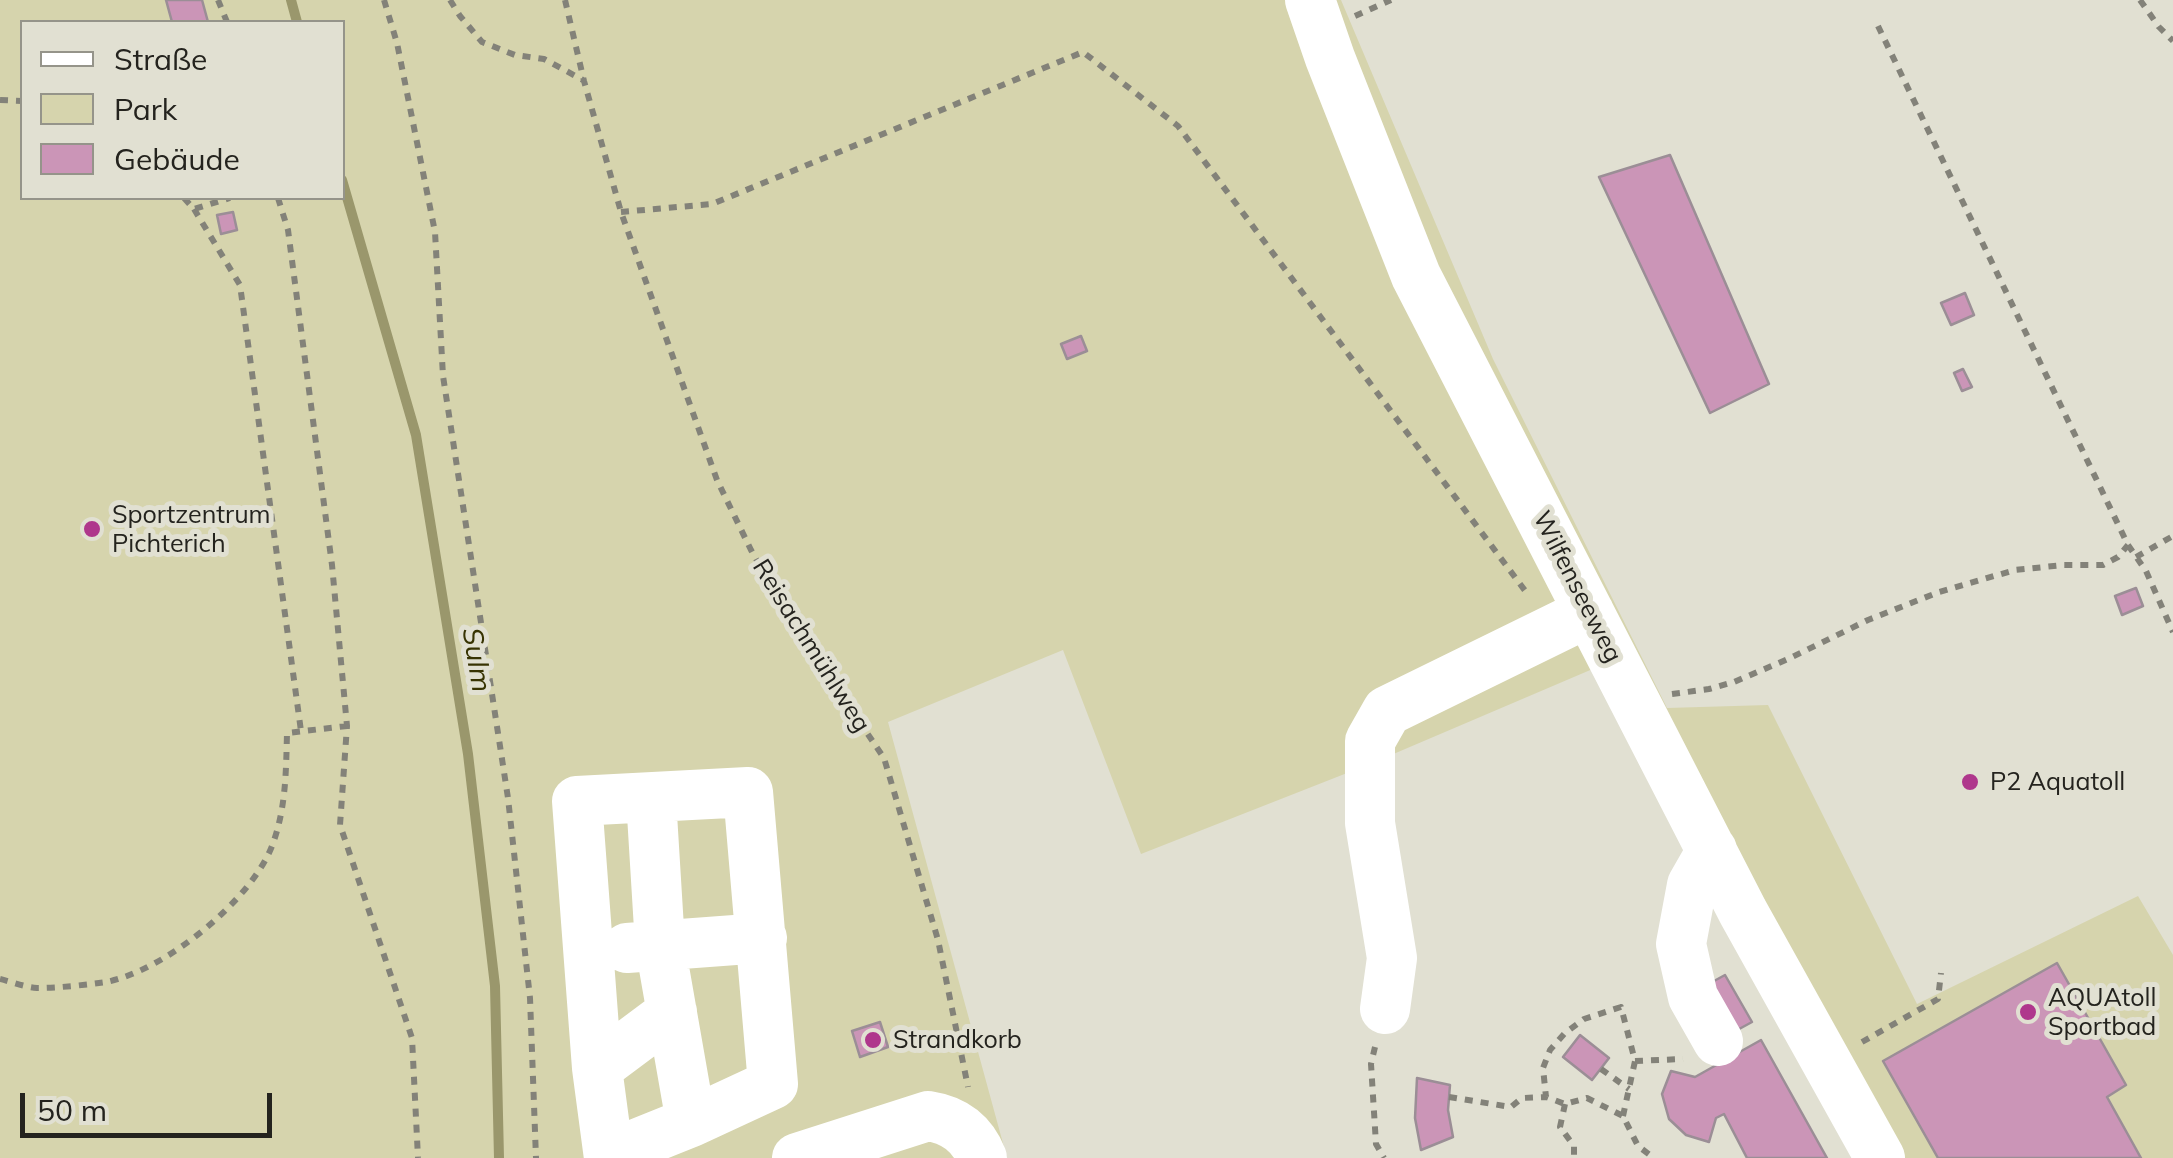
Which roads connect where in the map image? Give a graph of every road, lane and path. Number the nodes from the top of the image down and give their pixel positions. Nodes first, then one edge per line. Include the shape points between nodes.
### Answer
1 (384, 0) edge
2 (450, 0) edge
3 (565, 0) edge
4 (1310, 0) edge
5 (2140, 0) edge
6 (1878, 26) dead end
7 (2173, 41) edge
8 (584, 81) junction
9 (186, 200) edge
10 (223, 200) edge
11 (279, 200) edge
12 (194, 208) junction
13 (621, 212) junction
14 (2173, 536) edge
15 (2128, 545) junction
16 (2136, 557) junction
17 (1571, 621) junction
18 (2173, 632) edge
19 (1638, 705) junction
20 (347, 726) junction
21 (302, 731) junction
22 (651, 798) junction
23 (1712, 850) junction
24 (762, 938) junction
25 (660, 946) junction
26 (587, 951) junction
27 (1941, 973) dead end
28 (0, 979) edge
29 (1384, 1010) joint
30 (672, 1012) junction
31 (1867, 1039) dead end
32 (1708, 1050) joint
33 (1634, 1060) junction
34 (596, 1068) junction
35 (1601, 1068) dead end
36 (1629, 1088) junction
37 (1546, 1096) junction
38 (1450, 1098) dead end
39 (1565, 1104) junction
40 (1623, 1116) junction
41 (691, 1122) junction
42 (971, 1143) edge
43 (609, 1156) edge
44 (418, 1158) edge
45 (536, 1158) edge
46 (797, 1158) edge
47 (1384, 1158) edge
48 (1574, 1158) edge
49 (1654, 1158) edge
50 (1880, 1158) edge

1 - 45 path via 435,232 443,376 508,798 530,998
2 - 8 path via 482,42 544,59
3 - 8 path, Reisachmühlweg
4 - 17 street, Wilfenseeweg via 1416,276
5 - 7 path
6 - 15 path
8 - 13 path, Reisachmühlweg
9 - 12 path
10 - 12 path
11 - 20 path via 332,565
12 - 21 path via 240,285
13 - 17 path via 712,204 1083,52 1178,126
13 - 42 path, Reisachmühlweg via 717,480 788,616 884,758 938,940 967,1075
14 - 16 path
15 - 16 path
15 - 19 path via 2103,565 2014,570 1940,592 1734,682
16 - 18 path
17 - 19 street, Wilfenseeweg
17 - 29 street via 1388,711 1370,741 1370,823 1392,958
19 - 23 street, Wilfenseeweg
20 - 21 path
20 - 44 path via 340,825 412,1038
21 - 28 path via 286,734 285,799 258,875 196,936 108,981 35,988
22 - 24 street via 748,792
22 - 25 street
22 - 26 street via 577,800
23 - 32 street via 1692,885 1681,944
23 - 50 street, Wilfenseeweg
24 - 25 street
24 - 41 street via 773,1084
25 - 26 street
25 - 30 street
26 - 34 street
27 - 31 path via 1938,999
29 - 47 path via 1371,1064 1376,1144
30 - 34 street
30 - 41 street
32 - 33 path
33 - 36 path
33 - 37 path via 1622,1007 1584,1018 1550,1050 1542,1068
34 - 43 street
35 - 36 path
36 - 40 path
37 - 38 path via 1522,1098 1510,1107
37 - 39 path
39 - 40 path via 1588,1098
39 - 48 path via 1560,1127
40 - 49 path via 1638,1146
41 - 43 street
42 - 46 street via 944,1119 928,1116

